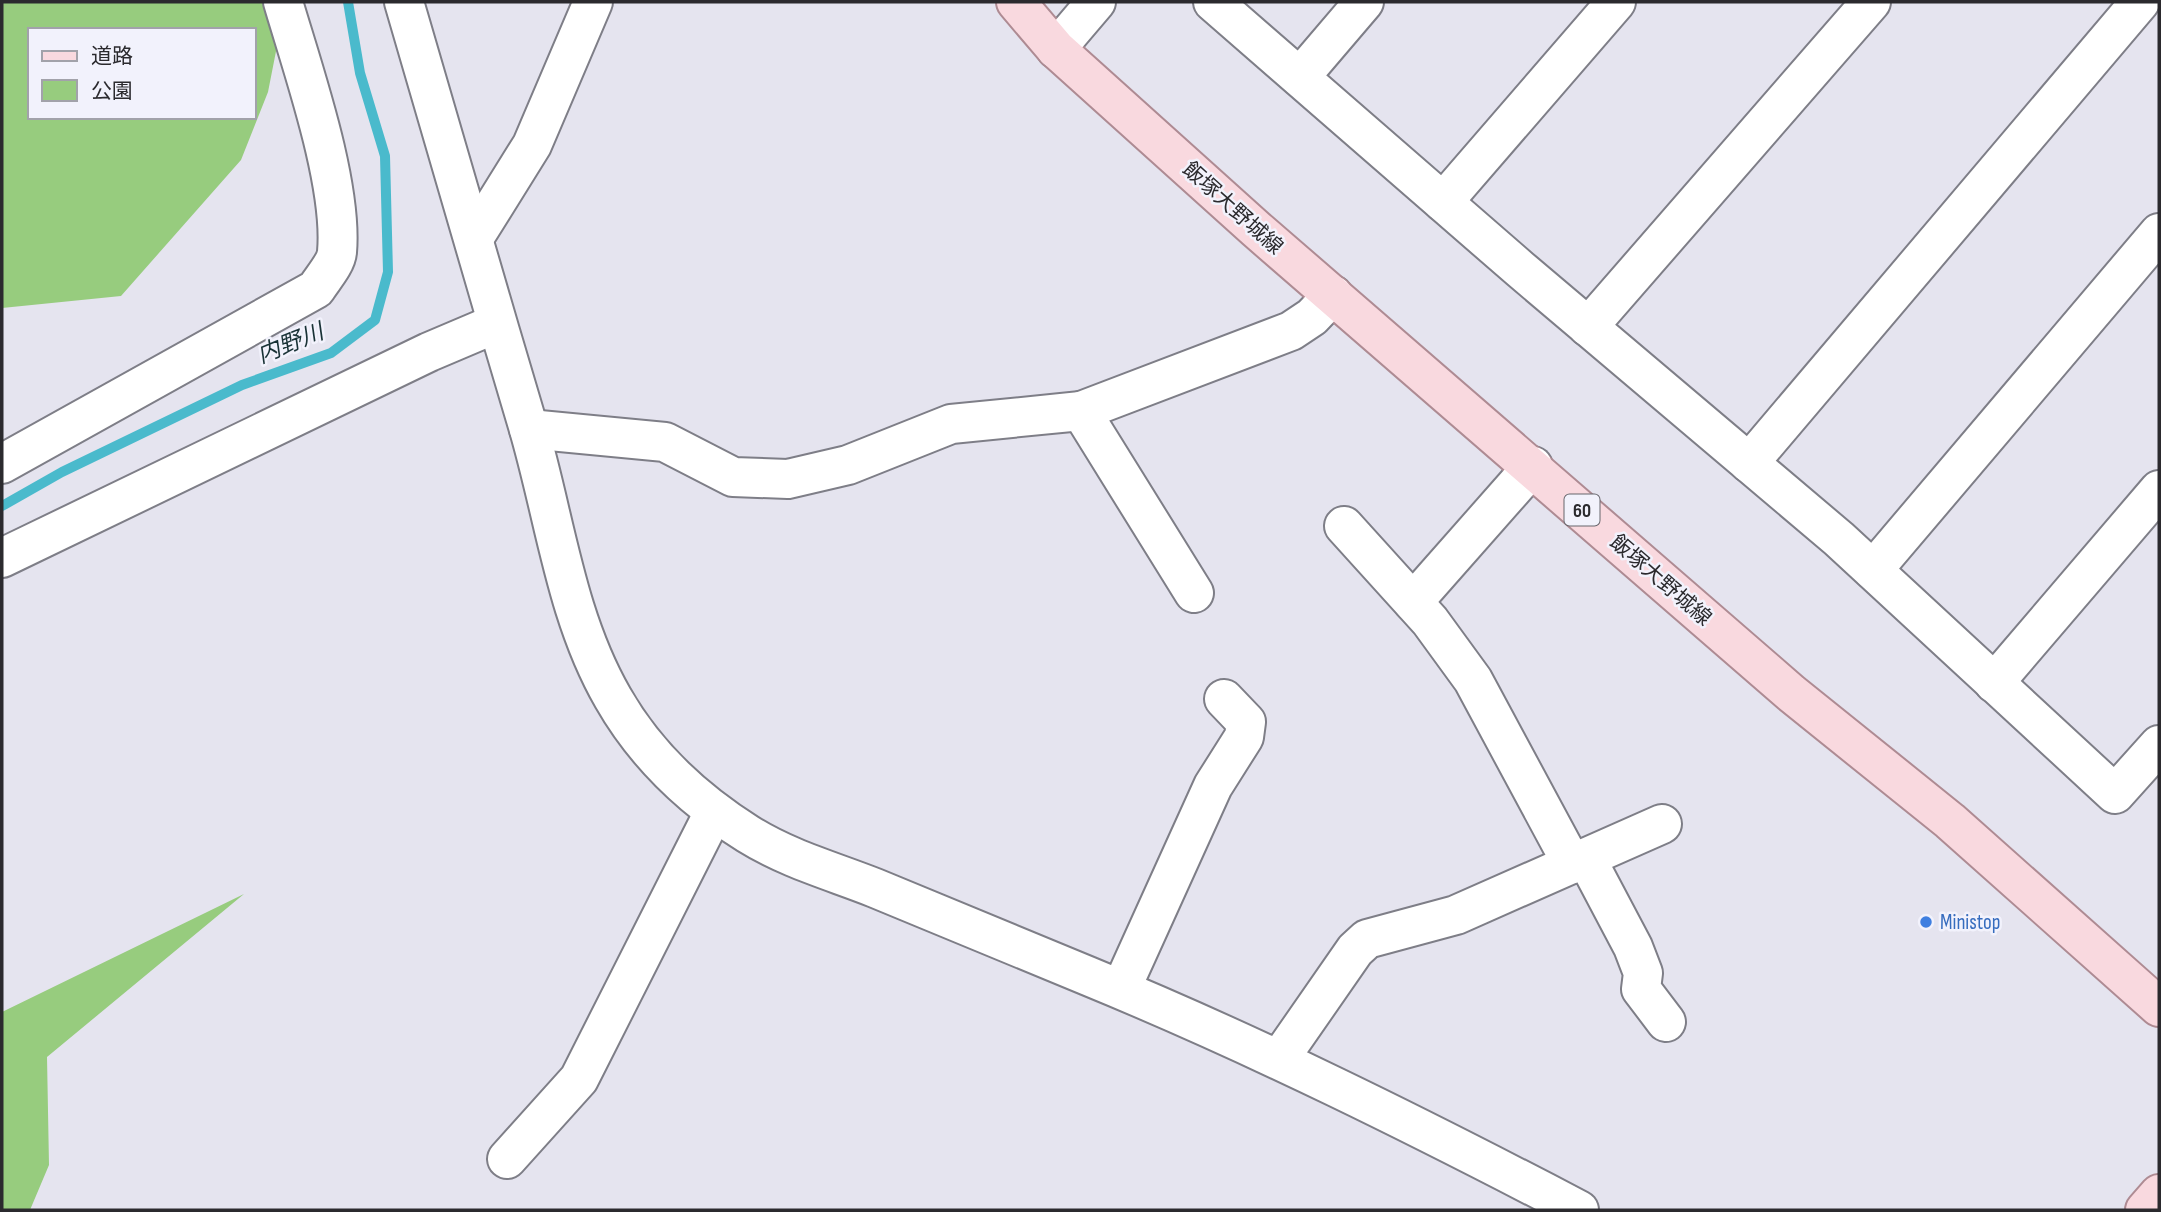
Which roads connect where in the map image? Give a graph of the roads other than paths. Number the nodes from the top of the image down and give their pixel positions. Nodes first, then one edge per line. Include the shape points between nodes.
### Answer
1 (283, 2) edge
2 (404, 2) edge
3 (593, 2) edge
4 (1016, 2) edge
5 (1096, 2) edge
6 (1213, 2) edge
7 (1364, 2) edge
8 (1616, 2) edge
9 (1871, 2) edge
10 (2140, 2) edge
11 (1056, 49) junction
12 (1300, 77) junction
13 (1443, 202) junction
14 (2159, 233) edge
15 (474, 238) junction
16 (1333, 295) junction
17 (495, 324) junction
18 (1588, 327) junction
19 (1081, 411) junction
20 (529, 429) junction
21 (1749, 463) junction
22 (2, 464) edge
23 (1533, 466) junction
24 (2159, 490) edge
25 (1343, 526) dead end
26 (2, 558) edge
27 (1873, 570) junction
28 (1194, 593) dead end
29 (1413, 603) junction
30 (1994, 683) junction
31 (1224, 699) dead end
32 (2159, 745) edge
33 (714, 812) junction
34 (1662, 824) dead end
35 (1579, 861) junction
36 (1121, 989) junction
37 (2159, 1007) edge
38 (1666, 1022) dead end
39 (1280, 1058) junction
40 (507, 1159) dead end
41 (2159, 1194) edge
42 (1579, 1210) edge
43 (2145, 1210) edge

1 - 22 street via 324,149 336,215 337,255 316,289
2 - 15 street
3 - 15 street via 532,145
4 - 11 main road, 飯塚大野城線 / 60
5 - 11 street
6 - 12 street
7 - 12 street
8 - 13 street
9 - 18 street
10 - 21 street
11 - 16 main road, 飯塚大野城線 / 60
12 - 13 street
13 - 18 street
14 - 27 street
15 - 17 street
16 - 19 street via 1291,331
16 - 23 main road, 飯塚大野城線 / 60
17 - 20 street
17 - 26 street
18 - 21 street
19 - 20 street via 951,424 848,465 788,479 733,477 665,442
19 - 28 street
20 - 33 street via 574,608 593,658 613,699 640,738
21 - 27 street
23 - 29 street
23 - 37 main road, 飯塚大野城線 / 60 via 1791,693 1950,821
24 - 30 street
25 - 29 street
27 - 30 street
29 - 35 street via 1473,680
30 - 32 street via 2115,794
31 - 36 street via 1246,722 1244,737 1213,786
33 - 36 street via 789,857 869,885
33 - 40 street via 579,1079
34 - 35 street
35 - 38 street via 1633,947 1643,973 1641,989
35 - 39 street via 1456,915 1367,939
36 - 39 street
39 - 42 street
41 - 43 main road

